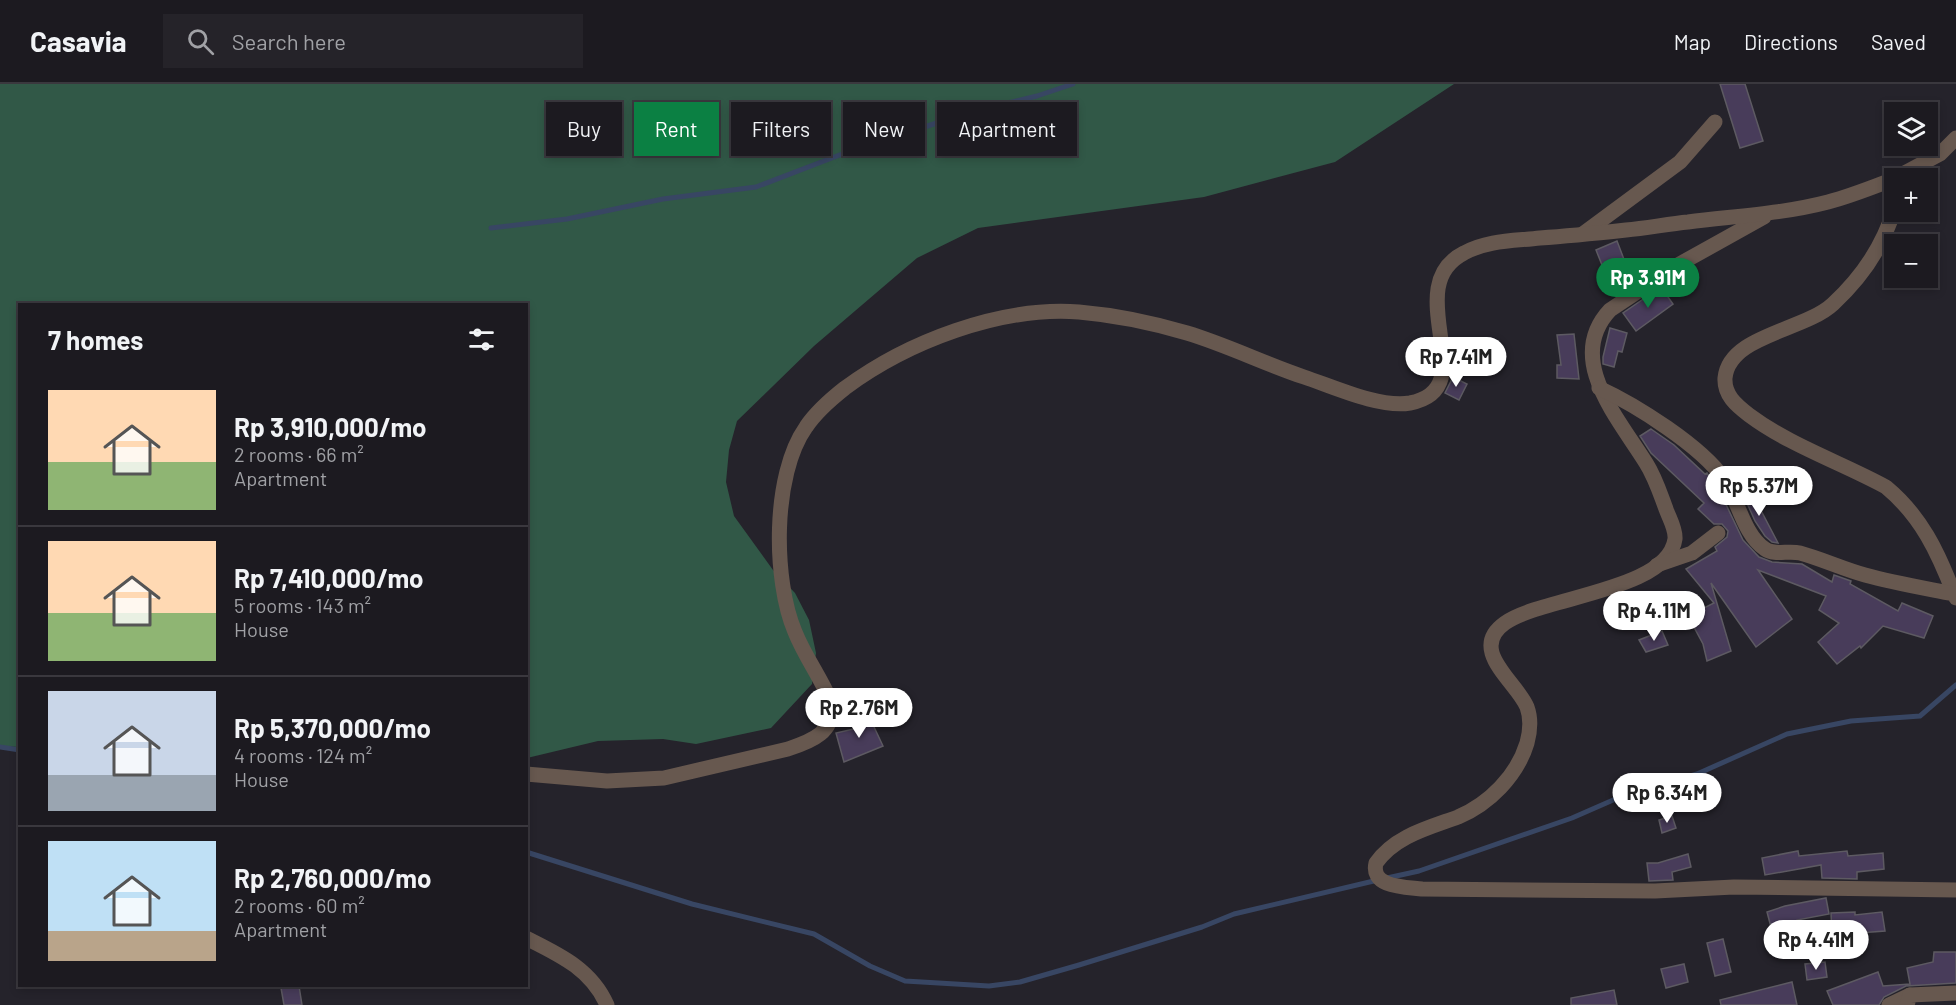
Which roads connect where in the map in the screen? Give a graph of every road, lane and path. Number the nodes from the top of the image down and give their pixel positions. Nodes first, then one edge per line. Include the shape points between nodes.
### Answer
1 (1715, 122) dead end
2 (1956, 138) edge
3 (1917, 168) edge
4 (1884, 183) edge
5 (1770, 214) junction
6 (1891, 222) edge
7 (1584, 233) junction
8 (1599, 388) junction
9 (1718, 533) dead end
10 (1657, 565) junction
11 (1955, 596) edge
12 (528, 774) edge
13 (1956, 890) edge
14 (528, 939) edge
15 (1956, 993) edge
16 (1908, 1000) edge
17 (607, 1005) edge
18 (1889, 1005) edge

1 - 7 street via 1680,162
2 - 3 street via 1941,154
4 - 5 street via 1832,201
5 - 7 street
5 - 8 street via 1676,266 1601,319 1592,347
6 - 11 street via 1870,262 1833,304 1815,319 1748,346 1732,358 1725,382 1733,401 1749,415 1886,487 1900,499 1921,525
7 - 12 street via 1502,241 1473,248 1450,262 1436,292 1444,367 1441,382 1434,393 1405,404 1385,403 1349,392 1186,333 1079,312 1005,319 952,332 894,356 820,410 792,453 786,477 781,540 787,609 794,631 831,702 833,711 825,730 788,749 664,778 607,781
8 - 10 street via 1648,466 1674,530 1672,547
8 - 11 street via 1652,417 1717,470 1730,488 1740,515 1766,550 1799,553 1863,575
9 - 10 street via 1692,552
10 - 13 street via 1622,584 1531,610 1498,629 1491,645 1493,657 1526,705 1529,716 1527,742 1519,763 1504,784 1481,803 1388,849 1376,863 1376,874 1395,886 1422,889
14 - 17 street via 582,969 594,981
15 - 16 street
16 - 18 street

